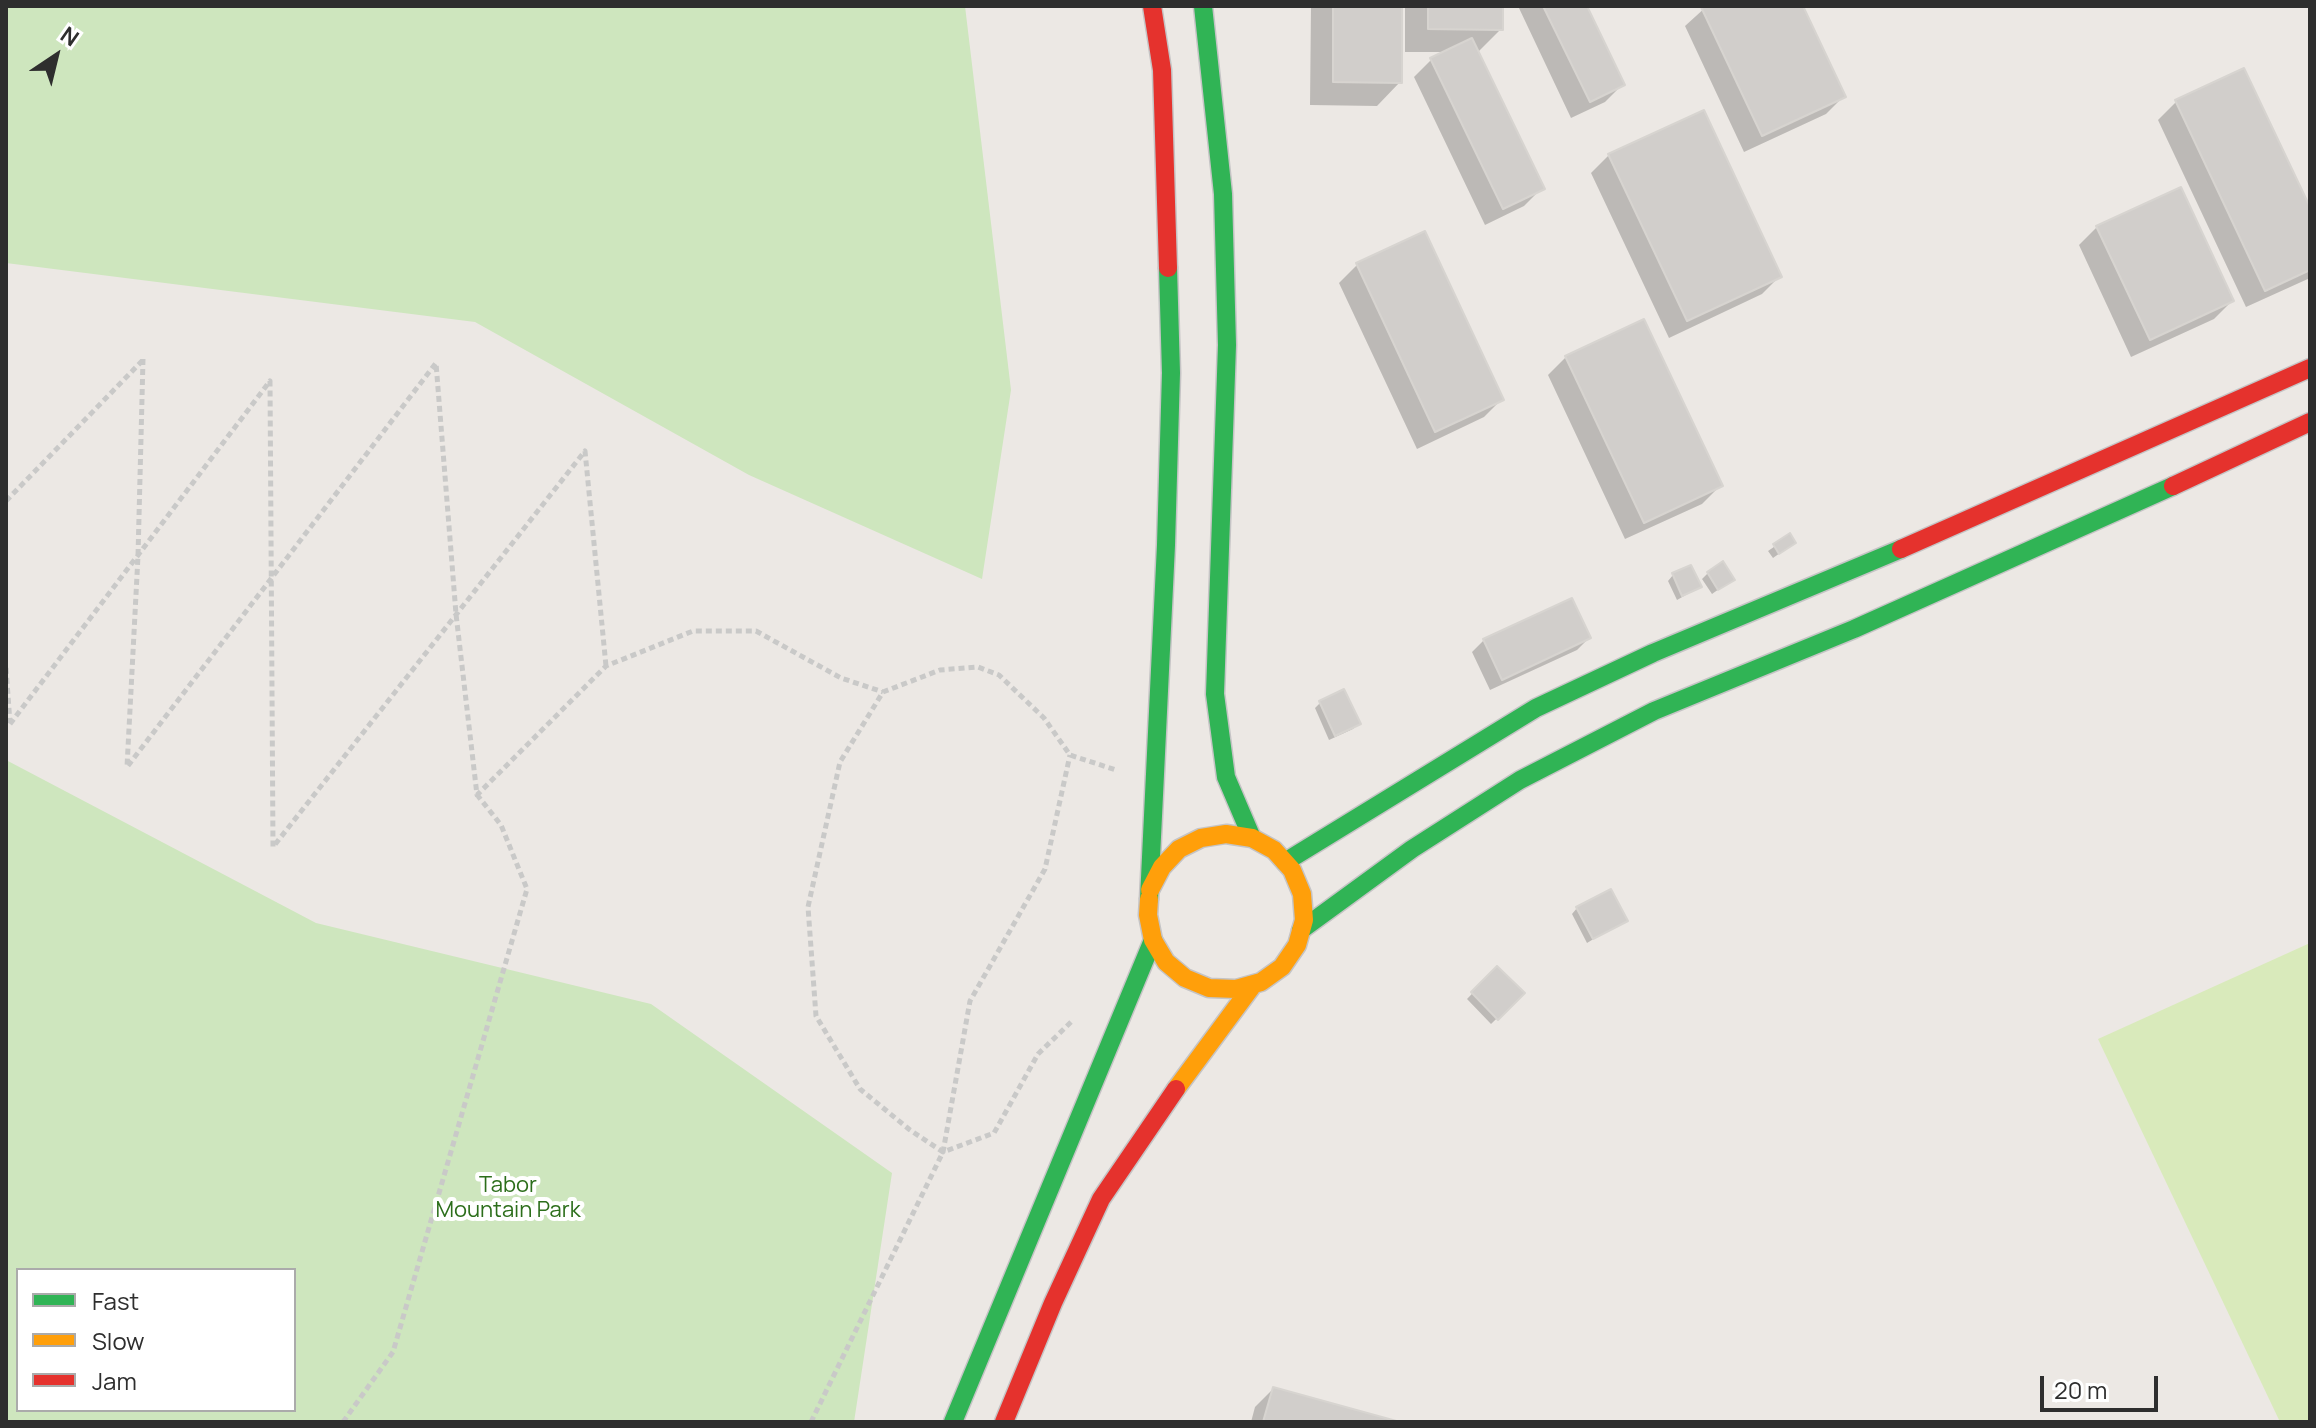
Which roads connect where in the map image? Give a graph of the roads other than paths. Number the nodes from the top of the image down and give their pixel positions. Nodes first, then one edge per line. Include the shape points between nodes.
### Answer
1 (1152, 6) edge
2 (1203, 6) edge
3 (2310, 368) edge
4 (2310, 422) edge
5 (1252, 838) junction
6 (1285, 862) junction
7 (1150, 890) junction
8 (1301, 930) junction
9 (1153, 940) junction
10 (1253, 985) junction
11 (953, 1422) edge
12 (1004, 1422) edge

1 - 7 street via 1162,70 1171,373
2 - 5 street via 1223,194 1227,345 1215,694 1226,777
3 - 6 street via 1536,708
4 - 8 street via 1854,629 1654,711 1520,780 1412,849
5 - 6 street
5 - 7 street via 1226,834 1190,843 1162,867
6 - 8 street via 1302,894
7 - 9 street
8 - 10 street via 1282,967
9 - 10 street via 1166,962 1185,978 1209,988
9 - 11 street
10 - 12 street via 1101,1199

